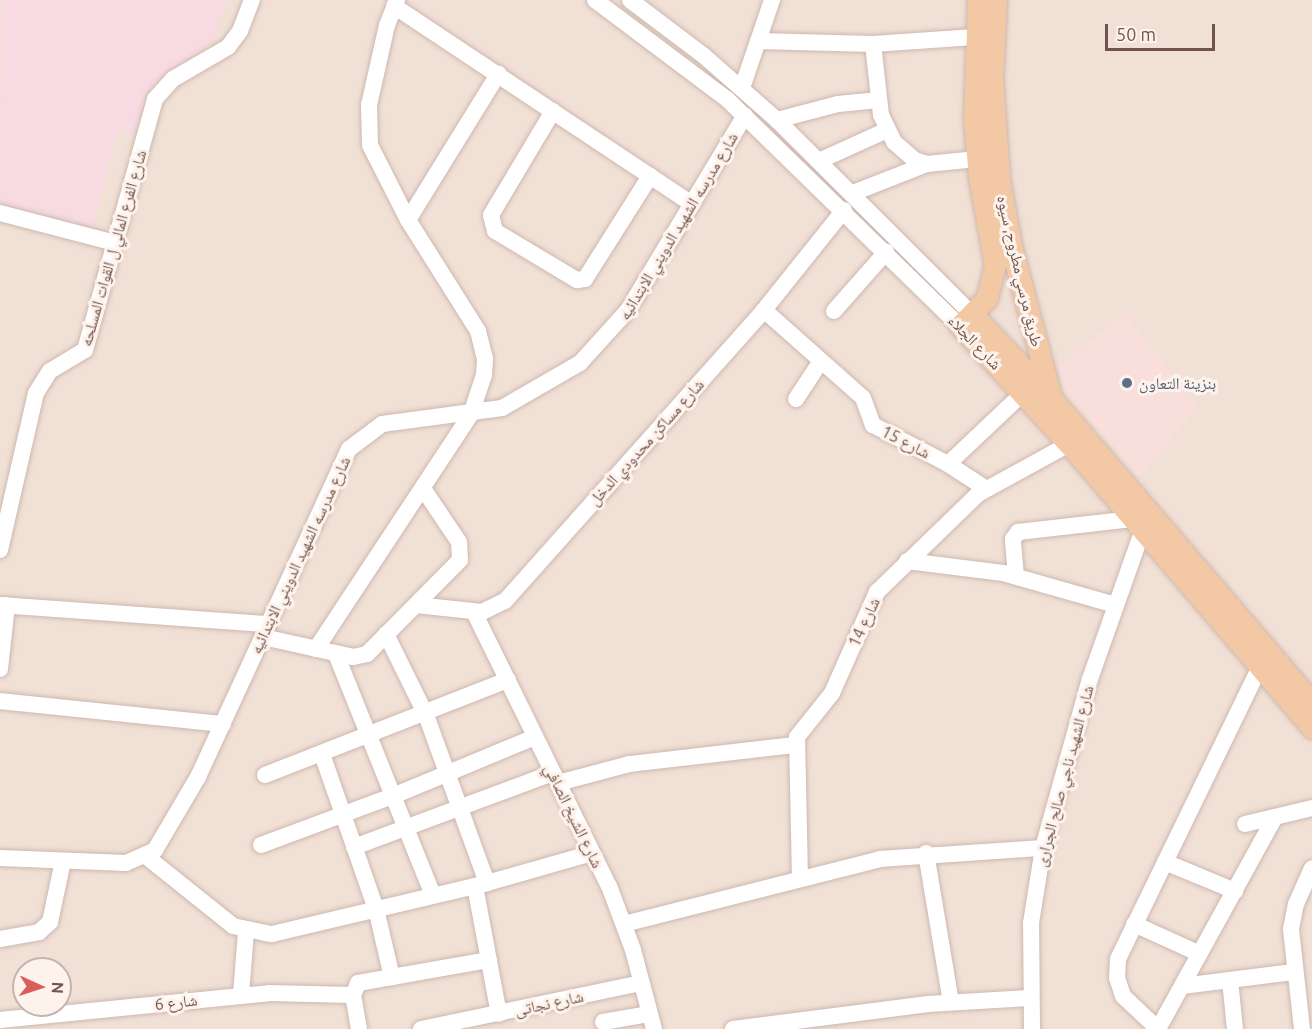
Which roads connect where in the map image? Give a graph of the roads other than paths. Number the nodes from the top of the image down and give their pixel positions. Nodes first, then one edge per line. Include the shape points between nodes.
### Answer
1 (252, 0) edge
2 (595, 0) edge
3 (630, 0) edge
4 (772, 0) edge
5 (978, 0) edge
6 (996, 0) edge
7 (396, 3) edge
8 (975, 37) junction
9 (758, 41) junction
10 (873, 45) junction
11 (498, 74) junction
12 (742, 88) junction
13 (879, 99) junction
14 (553, 111) junction
15 (745, 115) junction
16 (777, 120) junction
17 (887, 130) junction
18 (977, 159) junction
19 (820, 160) junction
20 (927, 164) junction
21 (650, 176) junction
22 (853, 193) junction
23 (692, 204) junction
24 (844, 210) junction
25 (0, 213) edge
26 (408, 219) junction
27 (115, 243) junction
28 (886, 252) junction
29 (764, 310) junction
30 (834, 312) dead end
31 (966, 320) junction
32 (821, 361) junction
33 (1023, 393) junction
34 (1051, 398) junction
35 (796, 399) dead end
36 (471, 414) junction
37 (1069, 444) junction
38 (948, 464) junction
39 (986, 488) junction
40 (424, 490) junction
41 (1137, 526) junction
42 (0, 550) edge
43 (907, 561) junction
44 (1016, 576) junction
45 (4, 605) edge
46 (416, 605) junction
47 (1115, 605) junction
48 (474, 612) junction
49 (266, 630) junction
50 (386, 634) junction
51 (316, 649) junction
52 (336, 654) junction
53 (1260, 667) junction
54 (0, 669) edge
55 (508, 680) junction
56 (0, 701) edge
57 (1312, 703) edge
58 (426, 715) junction
59 (223, 724) junction
60 (1312, 728) edge
61 (370, 736) junction
62 (536, 737) junction
63 (795, 745) junction
64 (322, 754) junction
65 (449, 774) junction
66 (265, 775) dead end
67 (556, 778) junction
68 (393, 796) junction
69 (461, 807) junction
70 (1312, 808) edge
71 (344, 815) junction
72 (1275, 817) junction
73 (1245, 824) dead end
74 (406, 828) junction
75 (261, 845) dead end
76 (354, 847) junction
77 (1043, 848) junction
78 (592, 853) junction
79 (926, 853) junction
80 (147, 857) junction
81 (0, 858) edge
82 (63, 861) junction
83 (1165, 862) junction
84 (1312, 868) edge
85 (800, 879) junction
86 (481, 884) junction
87 (1235, 891) junction
88 (433, 895) junction
89 (376, 909) junction
90 (624, 924) junction
91 (1134, 924) junction
92 (246, 931) junction
93 (0, 939) edge
94 (1200, 954) junction
95 (489, 960) junction
96 (1293, 972) junction
97 (392, 977) junction
98 (1230, 980) junction
99 (641, 983) junction
100 (1182, 986) junction
101 (597, 993) junction
102 (241, 995) junction
103 (353, 996) junction
104 (1029, 998) junction
105 (951, 1002) junction
106 (500, 1014) junction
107 (0, 1020) edge
108 (652, 1021) edge
109 (22, 1024) edge
110 (469, 1024) edge
111 (604, 1026) edge
112 (755, 1027) edge
113 (359, 1029) edge
114 (421, 1029) edge
115 (733, 1029) edge
116 (1032, 1029) edge
117 (1158, 1029) edge
118 (1235, 1029) edge
119 (1302, 1029) edge

1 - 27 street, شارع الفرع المالي ل القوات المسلحه via 240,31 228,47 173,79 155,99
2 - 15 street, شارع الجلاء via 690,68
3 - 12 street, شارع الجلاء
4 - 9 street
5 - 8 main road, طريق مرسي مطروح, سيوه
6 - 34 main road, طريق مرسي مطروح, سيوه via 993,78 999,178 1011,246
7 - 11 street
7 - 26 street via 369,105 368,131 374,157
8 - 10 street
8 - 18 main road, طريق مرسي مطروح, سيوه
9 - 10 street
9 - 12 street
10 - 13 street
11 - 14 street
11 - 26 street
12 - 16 street, شارع الجلاء
13 - 16 street via 838,104
13 - 17 street
14 - 21 street
14 - 21 street via 491,215 495,231 577,280 585,279
15 - 23 street, شارع مدرسه الشهيد الدويني الابتدائيه
15 - 24 street, شارع الجلاء
16 - 19 street, شارع الجلاء
17 - 19 street
17 - 20 street via 904,152
18 - 20 street
18 - 31 main road, طريق مرسي مطروح, سيوه via 995,265 987,298
19 - 22 street, شارع الجلاء
20 - 22 street
21 - 23 street
22 - 31 street, شارع الجلاء
23 - 36 street, شارع مدرسه الشهيد الدويني الابتدائيه via 628,310 594,351 515,403
24 - 28 street, شارع الجلاء
24 - 29 street, شارع مساكن محدودي الدخل
25 - 27 street
26 - 36 street via 483,344 484,375
27 - 42 street, شارع الفرع المالي ل القوات المسلحه via 85,350 50,371 39,384
28 - 30 street
28 - 31 street, شارع الجلاء
29 - 32 street, شارع 15
29 - 48 street, شارع مساكن محدودي الدخل via 505,601 490,610
31 - 33 main road, شارع الجلاء
31 - 34 main road, شارع الجلاء
32 - 35 street
32 - 38 street, شارع 15 via 863,398 873,425
33 - 37 main road, شارع الجلاء
33 - 38 street
34 - 57 main road, شارع الجلاء
36 - 40 street
36 - 49 street, شارع مدرسه الشهيد الدويني الابتدائيه via 389,423 358,438 349,449
37 - 39 street, شارع 14
37 - 41 main road, شارع الجلاء
38 - 39 street, شارع 15
39 - 43 street, شارع 14
40 - 46 street via 459,542 462,554
40 - 51 street
41 - 44 street via 1018,532 1013,539
41 - 47 street, شارع الشهيد ناجي صالح الجرارى
41 - 53 main road, شارع الجلاء
43 - 44 street
43 - 63 street, شارع 14 via 877,592 832,693 801,729
44 - 47 street
45 - 49 street
45 - 54 street
46 - 48 street, شارع مساكن محدودي الدخل
46 - 50 street
47 - 77 street, شارع الشهيد ناجي صالح الجرارى
48 - 55 street, شارع الشيخ الصافي
49 - 51 street
49 - 59 street, شارع مدرسه الشهيد الدويني الابتدائيه
50 - 52 street via 363,656
50 - 58 street
51 - 52 street
52 - 61 street
53 - 60 main road, شارع الجلاء
53 - 83 street
55 - 58 street
55 - 62 street, شارع الشيخ الصافي
56 - 59 street
58 - 61 street
58 - 65 street
59 - 80 street, شارع مدرسه الشهيد الدويني الابتدائيه via 161,844
61 - 64 street
61 - 68 street
62 - 65 street
62 - 67 street, شارع الشيخ الصافي
63 - 67 street via 637,763
63 - 85 street
64 - 66 street
64 - 71 street
65 - 68 street
65 - 69 street
67 - 69 street
67 - 78 street, شارع الشيخ الصافي
68 - 71 street
68 - 74 street
69 - 74 street
69 - 86 street
70 - 72 street
71 - 75 street
71 - 76 street
72 - 73 street
72 - 87 street
74 - 76 street
74 - 88 street
76 - 89 street
77 - 79 street
77 - 104 street, شارع الشهيد ناجي صالح الجرارى via 1031,923
78 - 86 street
78 - 90 street, شارع الشيخ الصافي
79 - 85 street via 880,859
79 - 105 street
80 - 82 street via 126,863
80 - 92 street via 233,926
81 - 82 street
82 - 93 street via 50,922 39,932
83 - 87 street
83 - 91 street
84 - 96 street via 1293,916
85 - 90 street
86 - 88 street
86 - 95 street
87 - 94 street
88 - 89 street
89 - 92 street via 272,934
89 - 97 street
90 - 99 street, شارع الشيخ الصافي
91 - 94 street
91 - 117 street via 1118,959 1117,978 1123,996
92 - 102 street
94 - 100 street
95 - 97 street
95 - 106 street
96 - 98 street
96 - 119 street
97 - 103 street via 358,984
98 - 100 street
98 - 118 street
99 - 101 street, شارع نجاتى
99 - 108 street, شارع الشيخ الصافي
100 - 117 street
101 - 106 street, شارع نجاتى
101 - 111 street
102 - 103 street, شارع 6 via 297,992
102 - 109 street, شارع 6
103 - 113 street
104 - 105 street
104 - 116 street, شارع الشهيد ناجي صالح الجرارى
105 - 112 street
106 - 110 street, شارع نجاتى
107 - 109 street, شارع 6
108 - 111 street
110 - 114 street, شارع نجاتى
112 - 115 street

